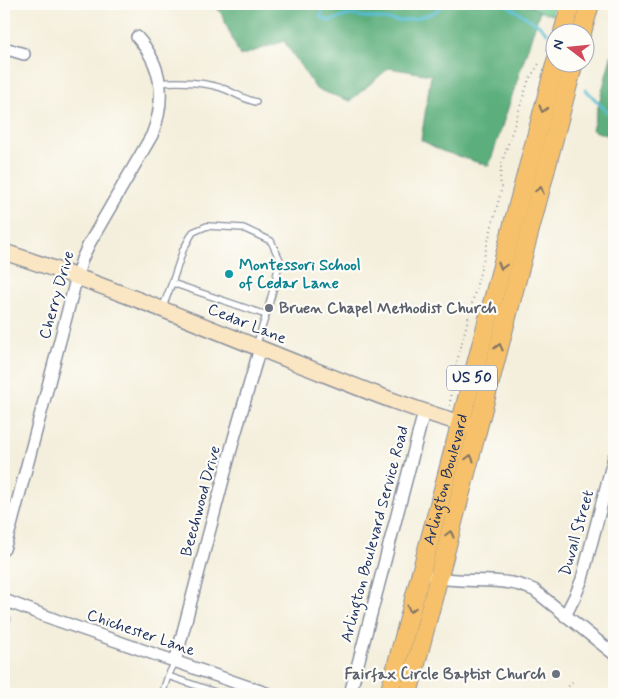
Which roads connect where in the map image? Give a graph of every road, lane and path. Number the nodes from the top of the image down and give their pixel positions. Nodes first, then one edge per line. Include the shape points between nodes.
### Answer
1 (571, 4) edge
2 (590, 4) edge
3 (563, 22) edge
4 (585, 22) edge
5 (136, 36) dead end
6 (4, 48) edge
7 (546, 53) edge
8 (24, 54) dead end
9 (553, 72) edge
10 (571, 72) edge
11 (159, 83) junction
12 (256, 102) dead end
13 (4, 252) edge
14 (77, 276) junction
15 (172, 283) junction
16 (162, 309) junction
17 (266, 315) junction
18 (258, 347) junction
19 (450, 407) dead end
20 (424, 412) junction
21 (460, 423) junction
22 (478, 428) junction
23 (614, 457) edge
24 (4, 549) edge
25 (420, 574) junction
26 (438, 578) junction
27 (4, 600) edge
28 (566, 616) junction
29 (614, 654) edge
30 (176, 662) junction
31 (168, 676) junction
32 (574, 680) dead end
33 (162, 694) edge
34 (221, 694) edge
35 (269, 694) edge
36 (350, 694) edge
37 (389, 694) edge
38 (408, 694) edge
39 (562, 694) edge

1 - 3 main road
2 - 4 main road
5 - 11 street, Cherry Drive via 149,53
6 - 8 street
7 - 19 path via 528,82 501,166 502,187 451,385
9 -> 21 main road, Arlington Boulevard / US 50
22 -> 10 main road, Arlington Boulevard / US 50
11 - 12 lane via 178,81 206,85
11 - 14 street, Cherry Drive via 160,108 152,135 89,244
13 - 14 main road, Cedar Lane
14 - 16 main road, Cedar Lane
14 - 24 street, Cherry Drive
15 - 16 lane
15 - 17 lane
15 - 17 lane via 193,232 208,226 243,228 271,241 280,260
16 - 18 main road, Cedar Lane
17 - 18 lane
18 - 20 main road, Cedar Lane
18 - 30 street, Beechwood Drive
20 - 21 main road, Cedar Lane
20 - 36 street, Arlington Boulevard Service Road
21 - 22 main road, Cedar Lane
21 - 25 main road, Arlington Boulevard / US 50
26 -> 22 main road, Arlington Boulevard / US 50
23 - 28 street, Duvall Street via 582,579
25 - 26 street
25 -> 37 main road, Arlington Boulevard / US 50
26 - 28 street via 522,585 534,590
26 - 38 main road, Arlington Boulevard / US 50
27 - 30 street, Chichester Lane
28 - 29 street
30 - 31 lane
30 - 35 street, Chichester Lane
31 - 33 lane
31 - 34 lane
32 - 39 path

